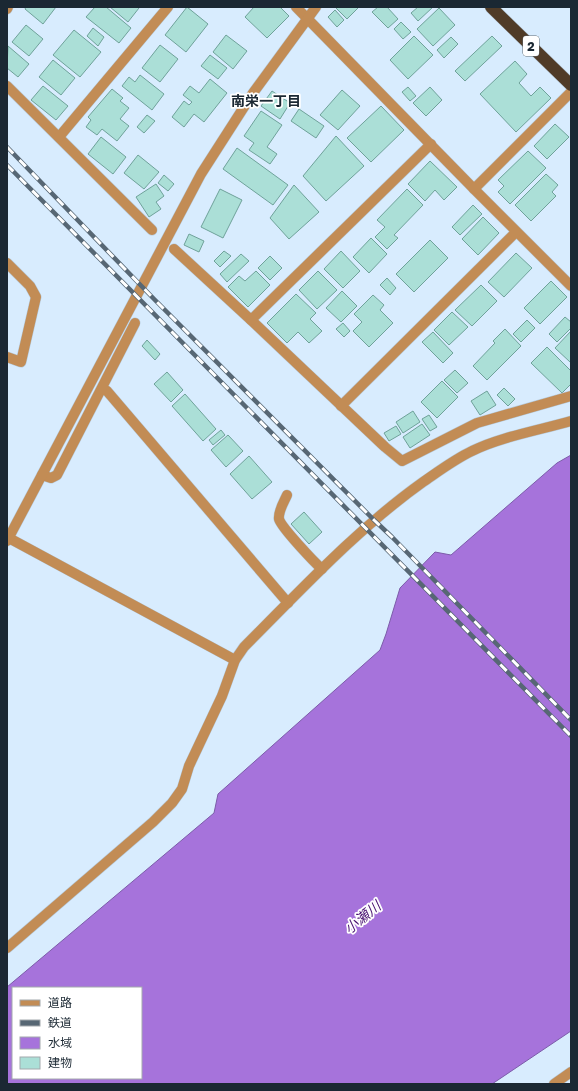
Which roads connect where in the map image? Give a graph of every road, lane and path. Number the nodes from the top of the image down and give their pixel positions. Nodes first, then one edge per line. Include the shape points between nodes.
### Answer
1 (168, 7) edge
2 (296, 7) edge
3 (316, 7) edge
4 (491, 7) edge
5 (307, 18) junction
6 (571, 85) edge
7 (7, 86) edge
8 (571, 92) edge
9 (58, 137) junction
10 (431, 144) junction
11 (474, 189) junction
12 (152, 230) dead end
13 (516, 232) junction
14 (174, 249) dead end
15 (7, 263) edge
16 (571, 286) edge
17 (251, 320) junction
18 (135, 323) dead end
19 (7, 357) edge
20 (102, 389) junction
21 (571, 396) edge
22 (341, 406) junction
23 (571, 421) edge
24 (42, 475) junction
25 (287, 495) dead end
26 (8, 538) edge
27 (322, 570) junction
28 (288, 603) junction
29 (235, 660) junction
30 (7, 948) edge
31 (571, 1072) edge
32 (554, 1084) edge

1 - 9 street
2 - 5 street
3 - 5 street
4 - 6 highway, 2
5 - 10 street
5 - 24 street via 253,93 201,174
7 - 9 street
8 - 11 street
9 - 12 street
10 - 11 street
10 - 17 street
11 - 13 street
13 - 16 street
13 - 22 street
14 - 17 street
15 - 19 street via 30,286 36,298 21,362
17 - 22 street
18 - 20 street
20 - 24 street via 58,475 51,478
20 - 28 street
21 - 22 street via 477,423 402,461
23 - 27 street via 472,450 395,502
24 - 26 street
25 - 27 street via 279,512 279,520
26 - 29 street
27 - 28 street
28 - 29 street via 244,647
29 - 30 street via 222,696 189,766 182,789 172,803
31 - 32 street

